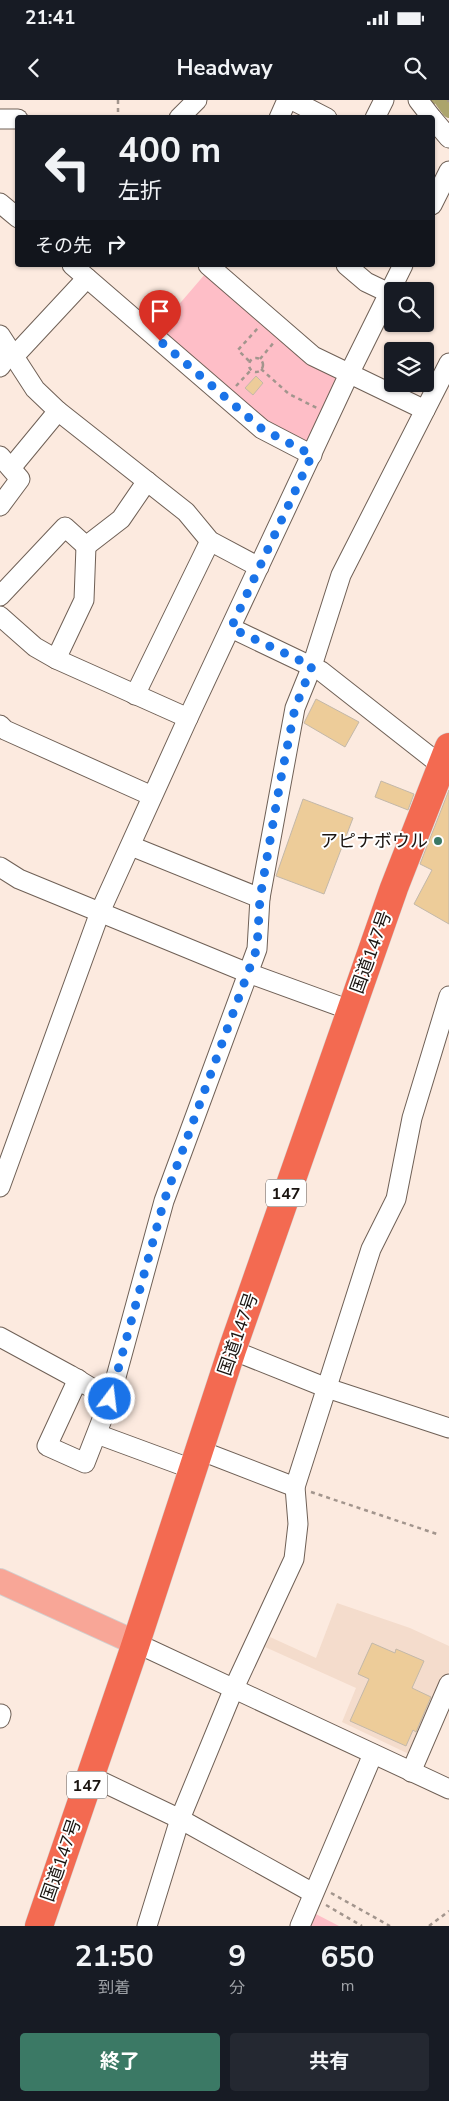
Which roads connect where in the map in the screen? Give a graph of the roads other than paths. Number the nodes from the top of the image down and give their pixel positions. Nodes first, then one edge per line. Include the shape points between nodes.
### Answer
1 (197, 100) edge
2 (287, 100) edge
3 (292, 100) edge
4 (384, 100) edge
5 (418, 100) edge
6 (182, 115) edge
7 (280, 115) edge
8 (321, 115) edge
9 (376, 115) edge
10 (430, 115) edge
11 (0, 119) edge
12 (15, 119) edge
13 (435, 122) edge
14 (449, 138) edge
15 (449, 171) edge
16 (435, 199) edge
17 (0, 203) edge
18 (15, 216) edge
19 (74, 267) edge
20 (210, 267) edge
21 (348, 267) edge
22 (402, 267) edge
23 (87, 278) junction
24 (394, 282) edge
25 (384, 291) edge
26 (384, 303) edge
27 (0, 335) edge
28 (6, 360) edge
29 (449, 363) edge
30 (349, 374) junction
31 (425, 410) junction
32 (58, 411) junction
33 (312, 455) junction
34 (6, 462) edge
35 (147, 482) junction
36 (0, 506) edge
37 (210, 542) junction
38 (86, 546) junction
39 (259, 567) junction
40 (0, 596) edge
41 (0, 616) edge
42 (231, 628) junction
43 (56, 659) junction
44 (312, 666) junction
45 (135, 694) junction
46 (188, 718) junction
47 (0, 725) edge
48 (446, 765) edge
49 (152, 796) junction
50 (131, 846) junction
51 (0, 867) edge
52 (260, 898) junction
53 (100, 912) junction
54 (248, 973) junction
55 (449, 996) edge
56 (350, 1010) junction
57 (7, 1148) edge
58 (0, 1186) edge
59 (0, 1337) edge
60 (232, 1350) junction
61 (78, 1379) junction
62 (327, 1388) junction
63 (110, 1399) junction
64 (449, 1428) edge
65 (97, 1434) junction
66 (195, 1459) junction
67 (295, 1487) junction
68 (0, 1581) edge
69 (136, 1643) junction
70 (449, 1684) edge
71 (234, 1688) junction
72 (373, 1754) junction
73 (412, 1772) junction
74 (90, 1776) junction
75 (449, 1789) edge
76 (180, 1819) junction
77 (312, 1895) junction
78 (39, 1926) edge
79 (147, 1926) edge
80 (300, 1926) edge

1 - 6 street
2 - 7 street
3 - 8 street
4 - 9 street
5 - 10 street
11 - 12 street
13 - 14 street
15 - 16 street
17 - 18 street
19 - 23 street
20 - 30 street via 264,321 313,356
21 - 25 street via 366,282
22 - 24 street
23 - 28 street via 19,351
23 - 33 street via 262,429
26 - 30 street
27 - 28 street
28 - 32 street
29 - 31 street
30 - 31 street
30 - 33 street
31 - 44 street via 341,575
32 - 34 street
32 - 35 street
33 - 39 street
34 - 36 street via 20,479
35 - 37 street via 186,512
35 - 38 street via 121,518
37 - 39 street
37 - 45 street
38 - 40 street via 65,527
38 - 43 street via 84,600
39 - 42 street
41 - 43 street via 35,647
42 - 44 street
42 - 46 street
43 - 45 street
44 - 48 street
44 - 52 street via 295,708
45 - 46 street
46 - 49 street
47 - 49 street
48 - 56 highway, 国道147号 / 147 via 394,888
49 - 50 street
50 - 52 street
50 - 53 street
51 - 53 street via 19,880
52 - 54 street via 257,948
53 - 54 street
53 - 57 street
54 - 56 street
54 - 63 street via 164,1201
55 - 62 street via 412,1118 396,1199 371,1249
56 - 60 highway, 国道147号 / 147
57 - 58 street
59 - 61 street
60 - 62 street
60 - 66 highway, 国道147号 / 147
61 - 63 street
61 - 65 street via 47,1446 85,1463
62 - 64 street
62 - 67 street
63 - 65 street
65 - 66 street
66 - 67 street
66 - 69 highway, 国道147号 / 147
67 - 71 street via 298,1524 294,1559
68 - 69 main road
69 - 71 street
69 - 74 highway, 国道147号 / 147
70 - 73 street
71 - 72 street
71 - 76 street
72 - 73 street
72 - 77 street
73 - 75 street
74 - 76 street
74 - 78 highway, 国道147号 / 147
76 - 77 street
76 - 79 street
77 - 80 street

